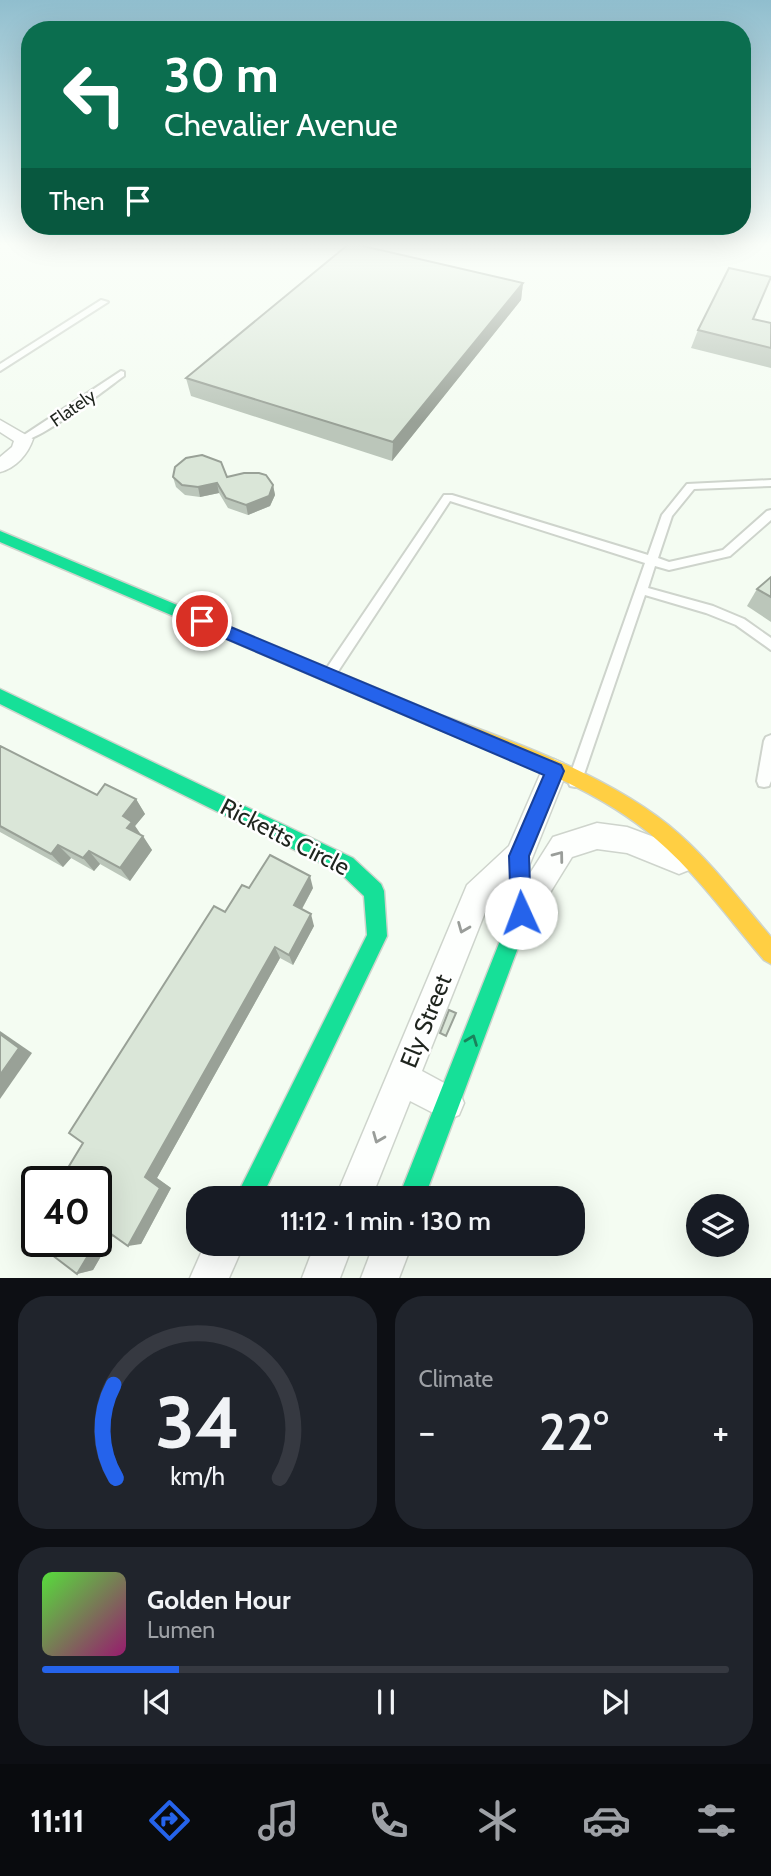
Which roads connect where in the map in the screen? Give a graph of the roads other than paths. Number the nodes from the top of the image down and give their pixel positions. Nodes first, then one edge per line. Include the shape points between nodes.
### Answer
1 (103, 303) edge
2 (0, 368) edge
3 (121, 374) dead end
4 (0, 425) edge
5 (24, 439) junction
6 (0, 466) edge
7 (771, 483) edge
8 (771, 514) edge
9 (0, 536) edge
10 (651, 561) junction
11 (641, 590) junction
12 (771, 645) edge
13 (328, 675) junction
14 (0, 696) edge
15 (771, 741) edge
16 (565, 776) junction
17 (764, 781) dead end
18 (519, 856) junction
19 (696, 867) junction
20 (521, 913) junction
21 (771, 953) edge
22 (402, 1078) junction
23 (447, 1103) junction
24 (254, 1186) edge
25 (358, 1186) edge
26 (416, 1186) edge
27 (219, 1256) edge
28 (329, 1256) edge
29 (388, 1256) edge
30 (209, 1278) edge
31 (321, 1278) edge
32 (380, 1278) edge

1 - 2 lane
3 - 5 lane, Flately
4 - 5 street
5 - 6 street via 20,450
7 - 10 lane via 691,485 667,515
8 - 10 lane via 726,553 669,566
9 - 13 street
10 - 11 lane
10 - 13 lane via 448,497
11 - 12 lane via 740,622
11 - 16 lane
13 - 16 street
14 - 24 street, Ricketts Circle via 346,865 374,891 377,936
15 - 17 lane
16 - 18 street, Ely Street
16 - 19 street via 626,807 672,840
18 - 20 street, Ely Street
18 -> 22 street, Ely Street via 477,894
20 -> 19 street, Ely Street via 563,847 597,836 627,840
19 - 21 street
23 -> 20 street, Ely Street
22 - 23 street
22 -> 25 street, Ely Street
23 - 26 street, Ely Street
27 - 30 street
28 - 31 street
29 - 32 street

